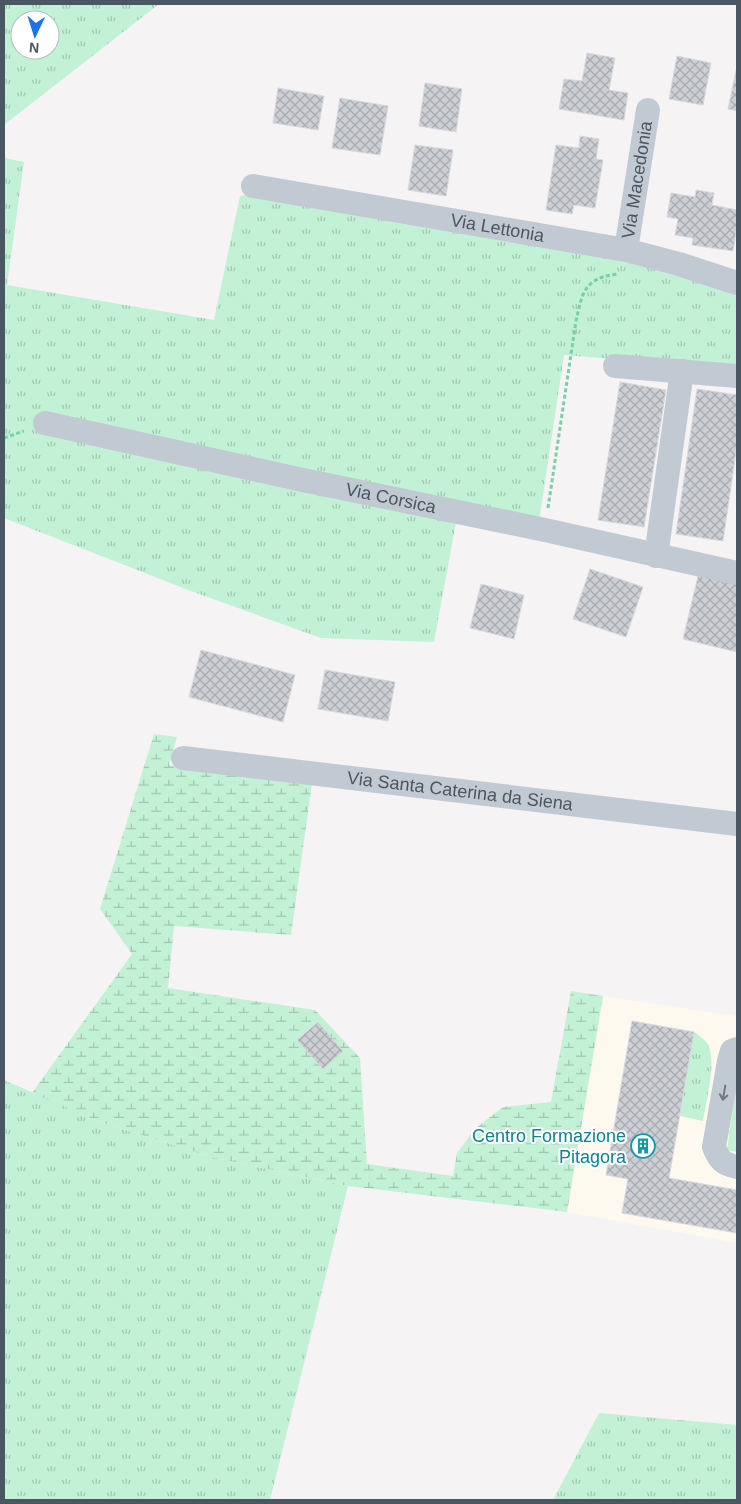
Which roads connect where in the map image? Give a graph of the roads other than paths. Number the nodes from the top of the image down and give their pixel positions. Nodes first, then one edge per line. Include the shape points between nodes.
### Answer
1 (648, 110) dead end
2 (252, 186) dead end
3 (624, 261) junction
4 (737, 283) edge
5 (615, 366) dead end
6 (682, 371) junction
7 (737, 376) edge
8 (45, 423) dead end
9 (656, 556) junction
10 (737, 573) edge
11 (183, 758) dead end
12 (737, 824) edge
13 (737, 1048) edge
14 (737, 1167) edge

1 - 3 street, Via Macedonia
2 - 3 street, Via Lettonia
3 - 4 street, Via Lettonia via 679,264
5 - 6 street
6 - 7 street
6 - 9 street
8 - 9 street, Via Corsica
9 - 10 street, Via Corsica
11 - 12 street, Via Santa Caterina da Siena
13 -> 14 street via 729,1061 714,1147 718,1157

